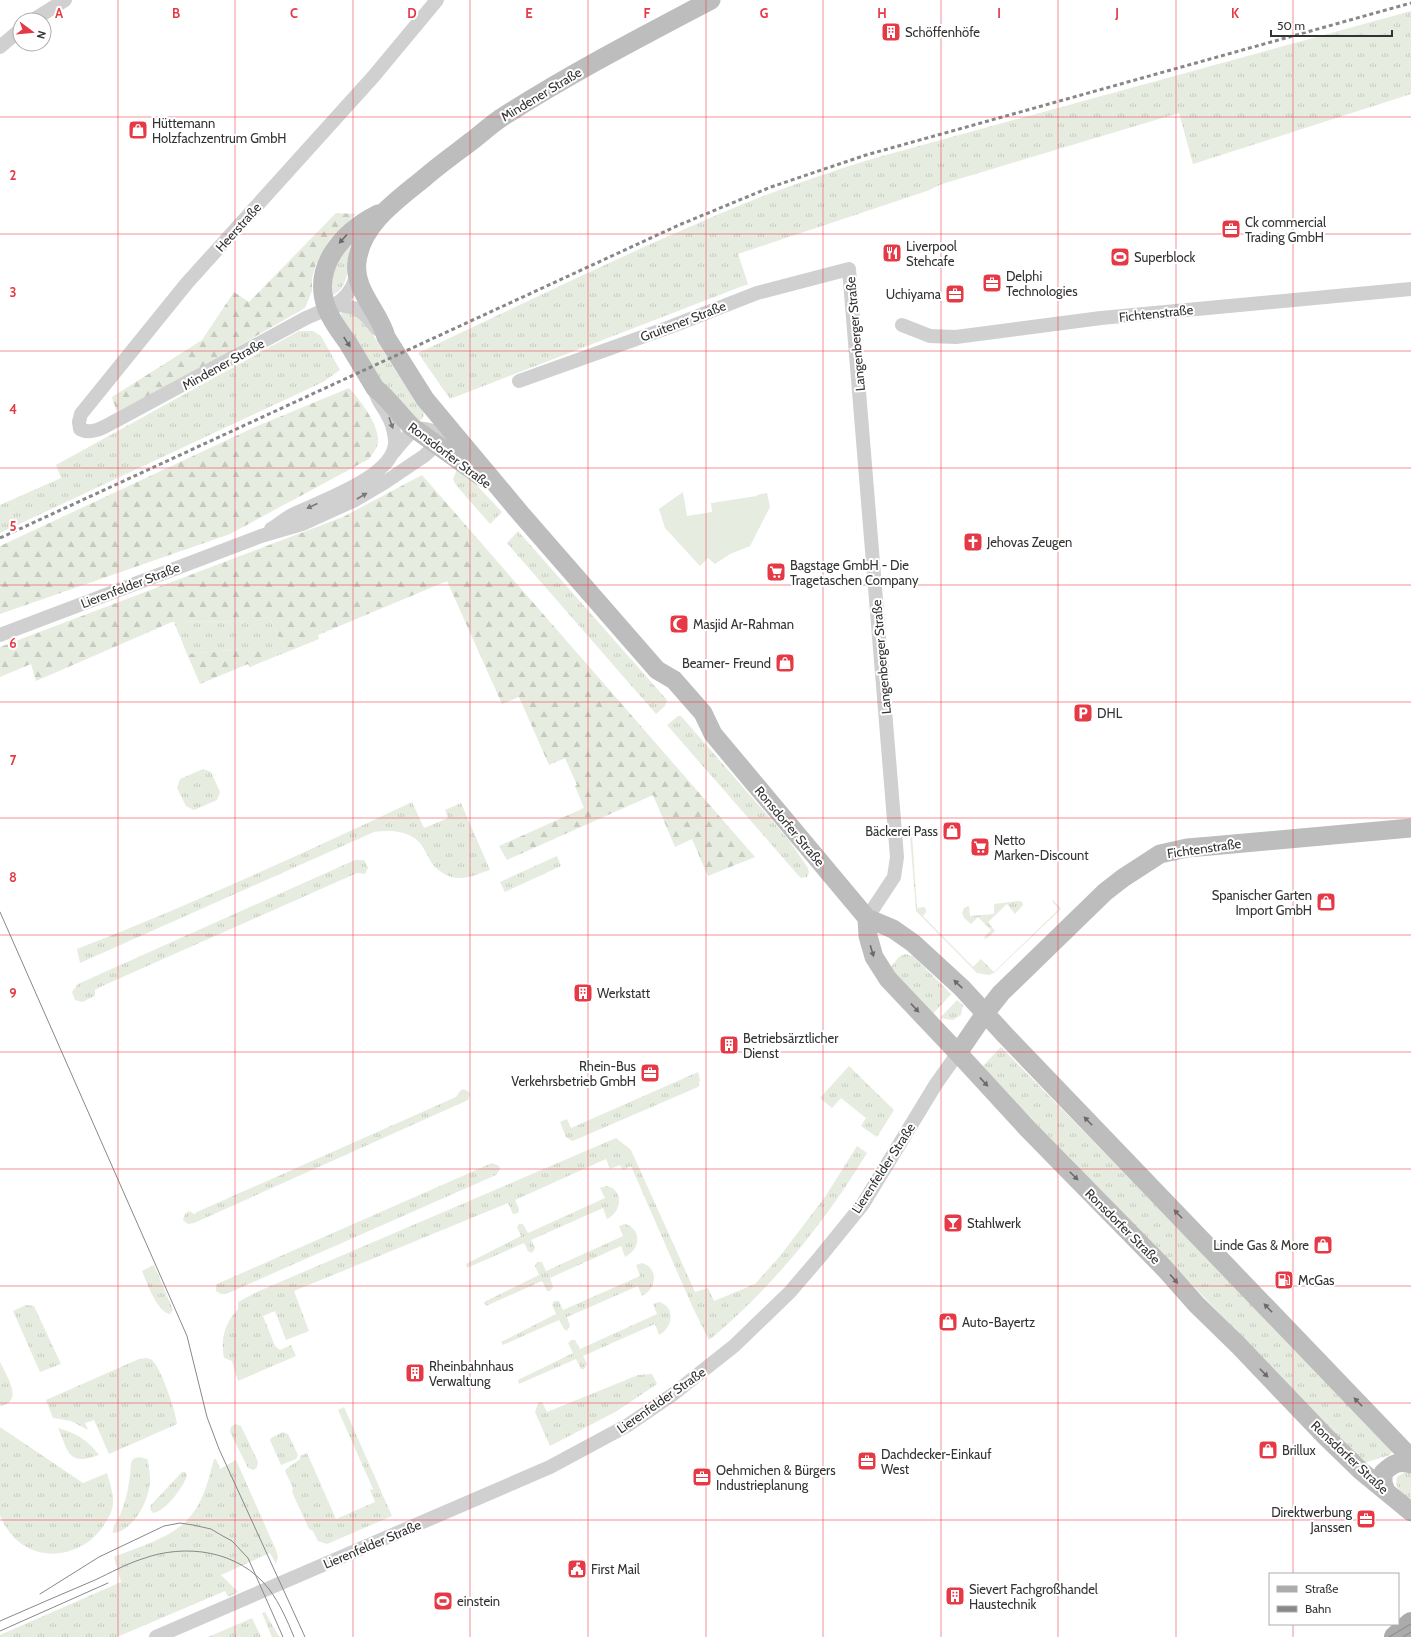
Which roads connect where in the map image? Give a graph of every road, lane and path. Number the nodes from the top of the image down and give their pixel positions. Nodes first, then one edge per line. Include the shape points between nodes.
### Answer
1 (65, 0) edge
2 (437, 0) edge
3 (711, 0) edge
4 (45, 12) edge
5 (12, 35) edge
6 (2, 41) edge
7 (386, 210) junction
8 (850, 269) joint
9 (357, 271) junction
10 (1411, 289) edge
11 (365, 295) joint
12 (331, 307) junction
13 (902, 325) dead end
14 (388, 341) junction
15 (519, 381) dead end
16 (375, 388) junction
17 (119, 419) joint
18 (415, 430) junction
19 (444, 437) junction
20 (394, 452) junction
21 (509, 500) junction
22 (261, 536) junction
23 (0, 635) edge
24 (1411, 828) edge
25 (867, 918) junction
26 (986, 1012) junction
27 (972, 1031) joint
28 (958, 1053) junction
29 (1411, 1458) edge
30 (1411, 1464) edge
31 (1386, 1490) junction
32 (1411, 1512) edge
33 (1411, 1623) edge
34 (1411, 1632) edge
35 (156, 1637) edge
36 (1394, 1637) edge
37 (1400, 1637) edge

1 - 4 street
2 - 17 street, Heerstraße via 372,77 188,283 81,414 80,429 93,432
3 - 7 main road, Mindener Straße via 582,69 503,116
5 - 6 street
7 - 9 main road, Mindener Straße via 364,240 358,257
7 -> 12 main road, Mindener Straße via 353,229 334,250 323,281 323,292
8 - 15 street, Gruitener Straße via 757,293
8 - 25 street, Langenberger Straße via 897,857 894,877
9 - 11 main road, Mindener Straße
9 - 12 street, Mindener Straße via 351,290
10 - 13 street, Fichtenstraße via 1101,318 956,337 930,336
11 - 14 main road, Ronsdorfer Straße via 384,328
12 - 14 street via 352,306 359,310
12 -> 16 main road, Ronsdorfer Straße
12 - 17 street, Mindener Straße
14 - 19 main road, Ronsdorfer Straße via 425,398
16 - 18 main road, Ronsdorfer Straße
16 -> 20 street via 378,400 393,428
18 - 19 main road, Ronsdorfer Straße
18 - 20 street, Lierenfelder Straße
19 - 21 main road, Ronsdorfer Straße via 474,470
19 - 21 main road, Ronsdorfer Straße via 470,452
22 -> 19 street, Lierenfelder Straße via 302,524 354,500 384,483
20 -> 22 street, Lierenfelder Straße via 377,472 292,515
21 - 25 main road, Ronsdorfer Straße via 657,670 665,689 694,721 713,734
22 - 23 street, Lierenfelder Straße
24 - 26 main road, Fichtenstraße via 1187,848 1160,854 1105,892 1012,982
26 -> 25 main road, Ronsdorfer Straße via 913,943 893,929
25 -> 28 main road, Ronsdorfer Straße via 868,936 874,957 888,980
26 - 27 main road, Fichtenstraße
29 -> 26 main road, Ronsdorfer Straße via 1006,1036
27 - 28 main road, Lierenfelder Straße
28 -> 31 main road, Ronsdorfer Straße via 1026,1127 1326,1437 1361,1471
28 - 35 street, Lierenfelder Straße via 936,1084 863,1204 820,1257 790,1292 734,1346 672,1395 628,1425 550,1467
30 - 31 main road via 1400,1462 1383,1473
31 - 32 main road, Ronsdorfer Straße
33 - 36 main road
34 - 37 main road

